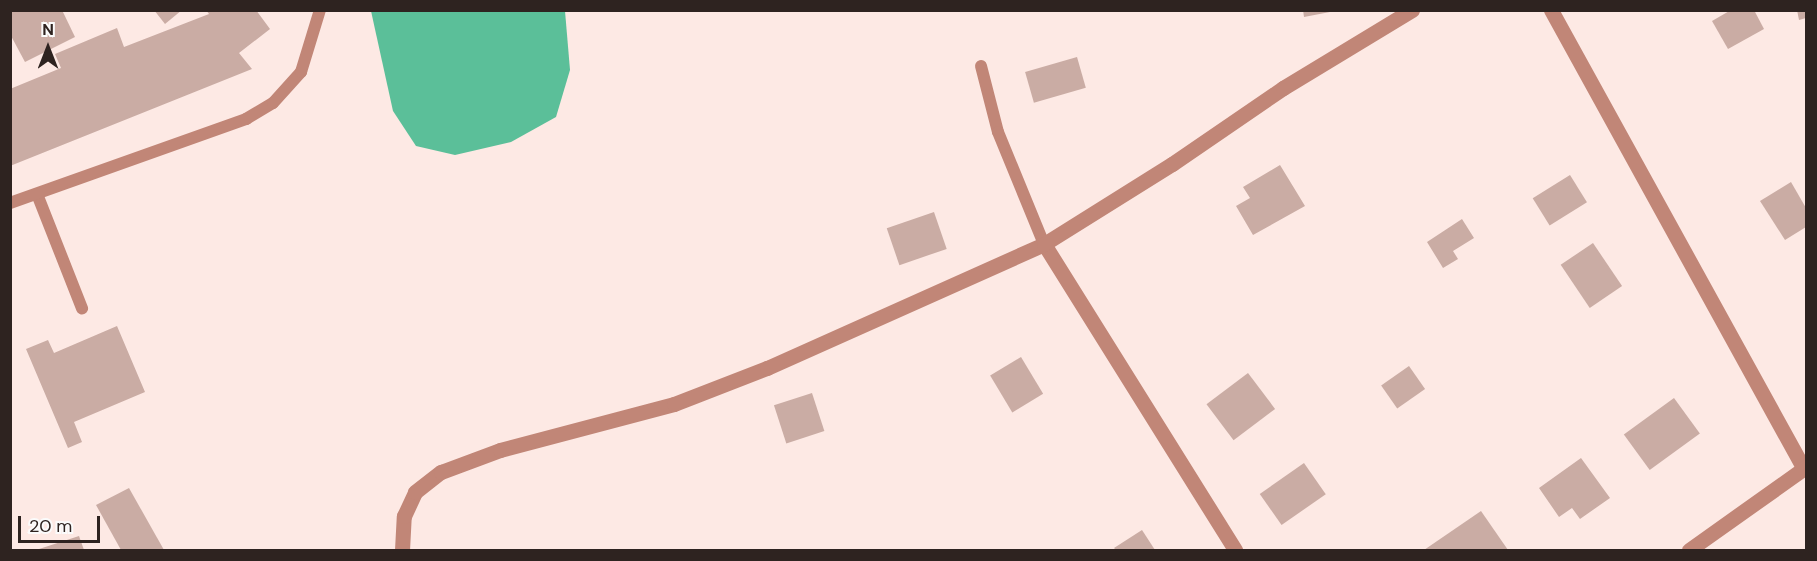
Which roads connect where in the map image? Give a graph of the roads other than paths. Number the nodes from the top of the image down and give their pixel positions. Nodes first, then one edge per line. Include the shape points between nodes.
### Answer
1 (320, 10) edge
2 (1412, 10) edge
3 (1551, 10) edge
4 (981, 66) dead end
5 (37, 194) junction
6 (10, 203) edge
7 (1044, 244) junction
8 (82, 308) dead end
9 (1805, 468) edge
10 (402, 550) edge
11 (1235, 550) edge
12 (1689, 550) edge

1 - 5 lane via 300,72 273,103 246,119
2 - 7 street via 1282,88 1172,164
3 - 9 street
4 - 7 lane via 998,132
5 - 6 lane
5 - 8 lane
7 - 10 street via 767,368 684,400 500,450 441,472 416,492 404,516
7 - 11 street
9 - 12 street

